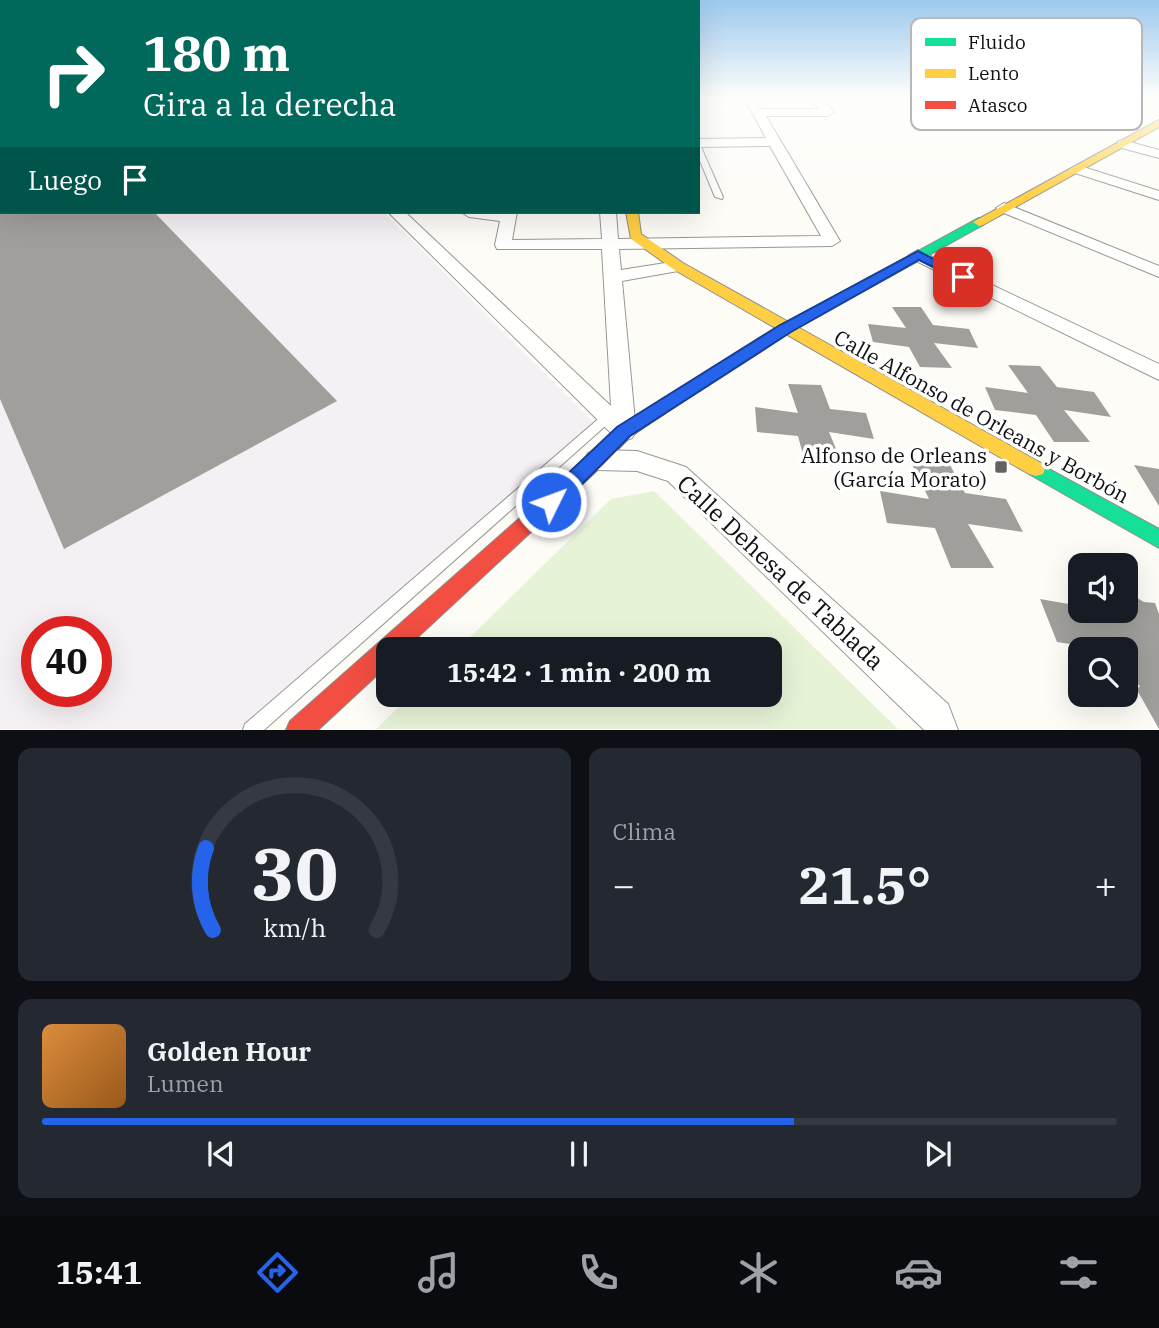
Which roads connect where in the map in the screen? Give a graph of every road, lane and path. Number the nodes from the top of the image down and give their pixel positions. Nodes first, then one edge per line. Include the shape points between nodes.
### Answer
1 (768, 132) edge
2 (1143, 132) edge
3 (774, 142) junction
4 (1123, 144) junction
5 (700, 145) edge
6 (700, 150) edge
7 (1159, 154) edge
8 (1077, 169) junction
9 (1159, 196) edge
10 (719, 197) dead end
11 (1004, 208) junction
12 (398, 214) edge
13 (608, 214) edge
14 (632, 214) edge
15 (508, 215) edge
16 (611, 245) junction
17 (646, 245) junction
18 (918, 255) junction
19 (1155, 266) edge
20 (678, 267) junction
21 (614, 277) junction
22 (785, 329) junction
23 (1159, 373) edge
24 (608, 417) junction
25 (624, 432) junction
26 (597, 460) junction
27 (1159, 539) edge
28 (251, 730) edge
29 (299, 730) edge
30 (941, 730) edge

1 - 3 street
2 - 4 street
3 - 5 street
3 - 17 street via 832,241
4 - 7 street
4 - 8 street
6 - 10 lane
8 - 9 street
8 - 11 street
11 - 18 street
11 - 19 street
12 - 24 street
13 - 16 street
14 - 17 street via 635,236
15 - 16 street via 503,245
16 - 17 street
16 - 21 street
17 - 20 street, Calle Alfonso de Orleans y Borbón
18 - 22 street
18 - 23 street
20 - 21 street
20 - 22 street, Calle Alfonso de Orleans y Borbón
21 - 25 street
22 - 25 street
22 - 27 street, Calle Alfonso de Orleans y Borbón
24 - 25 street
24 - 28 lane
25 - 26 street
26 - 29 street
26 - 30 street, Calle Dehesa de Tablada via 637,461 671,470 684,479 936,716

